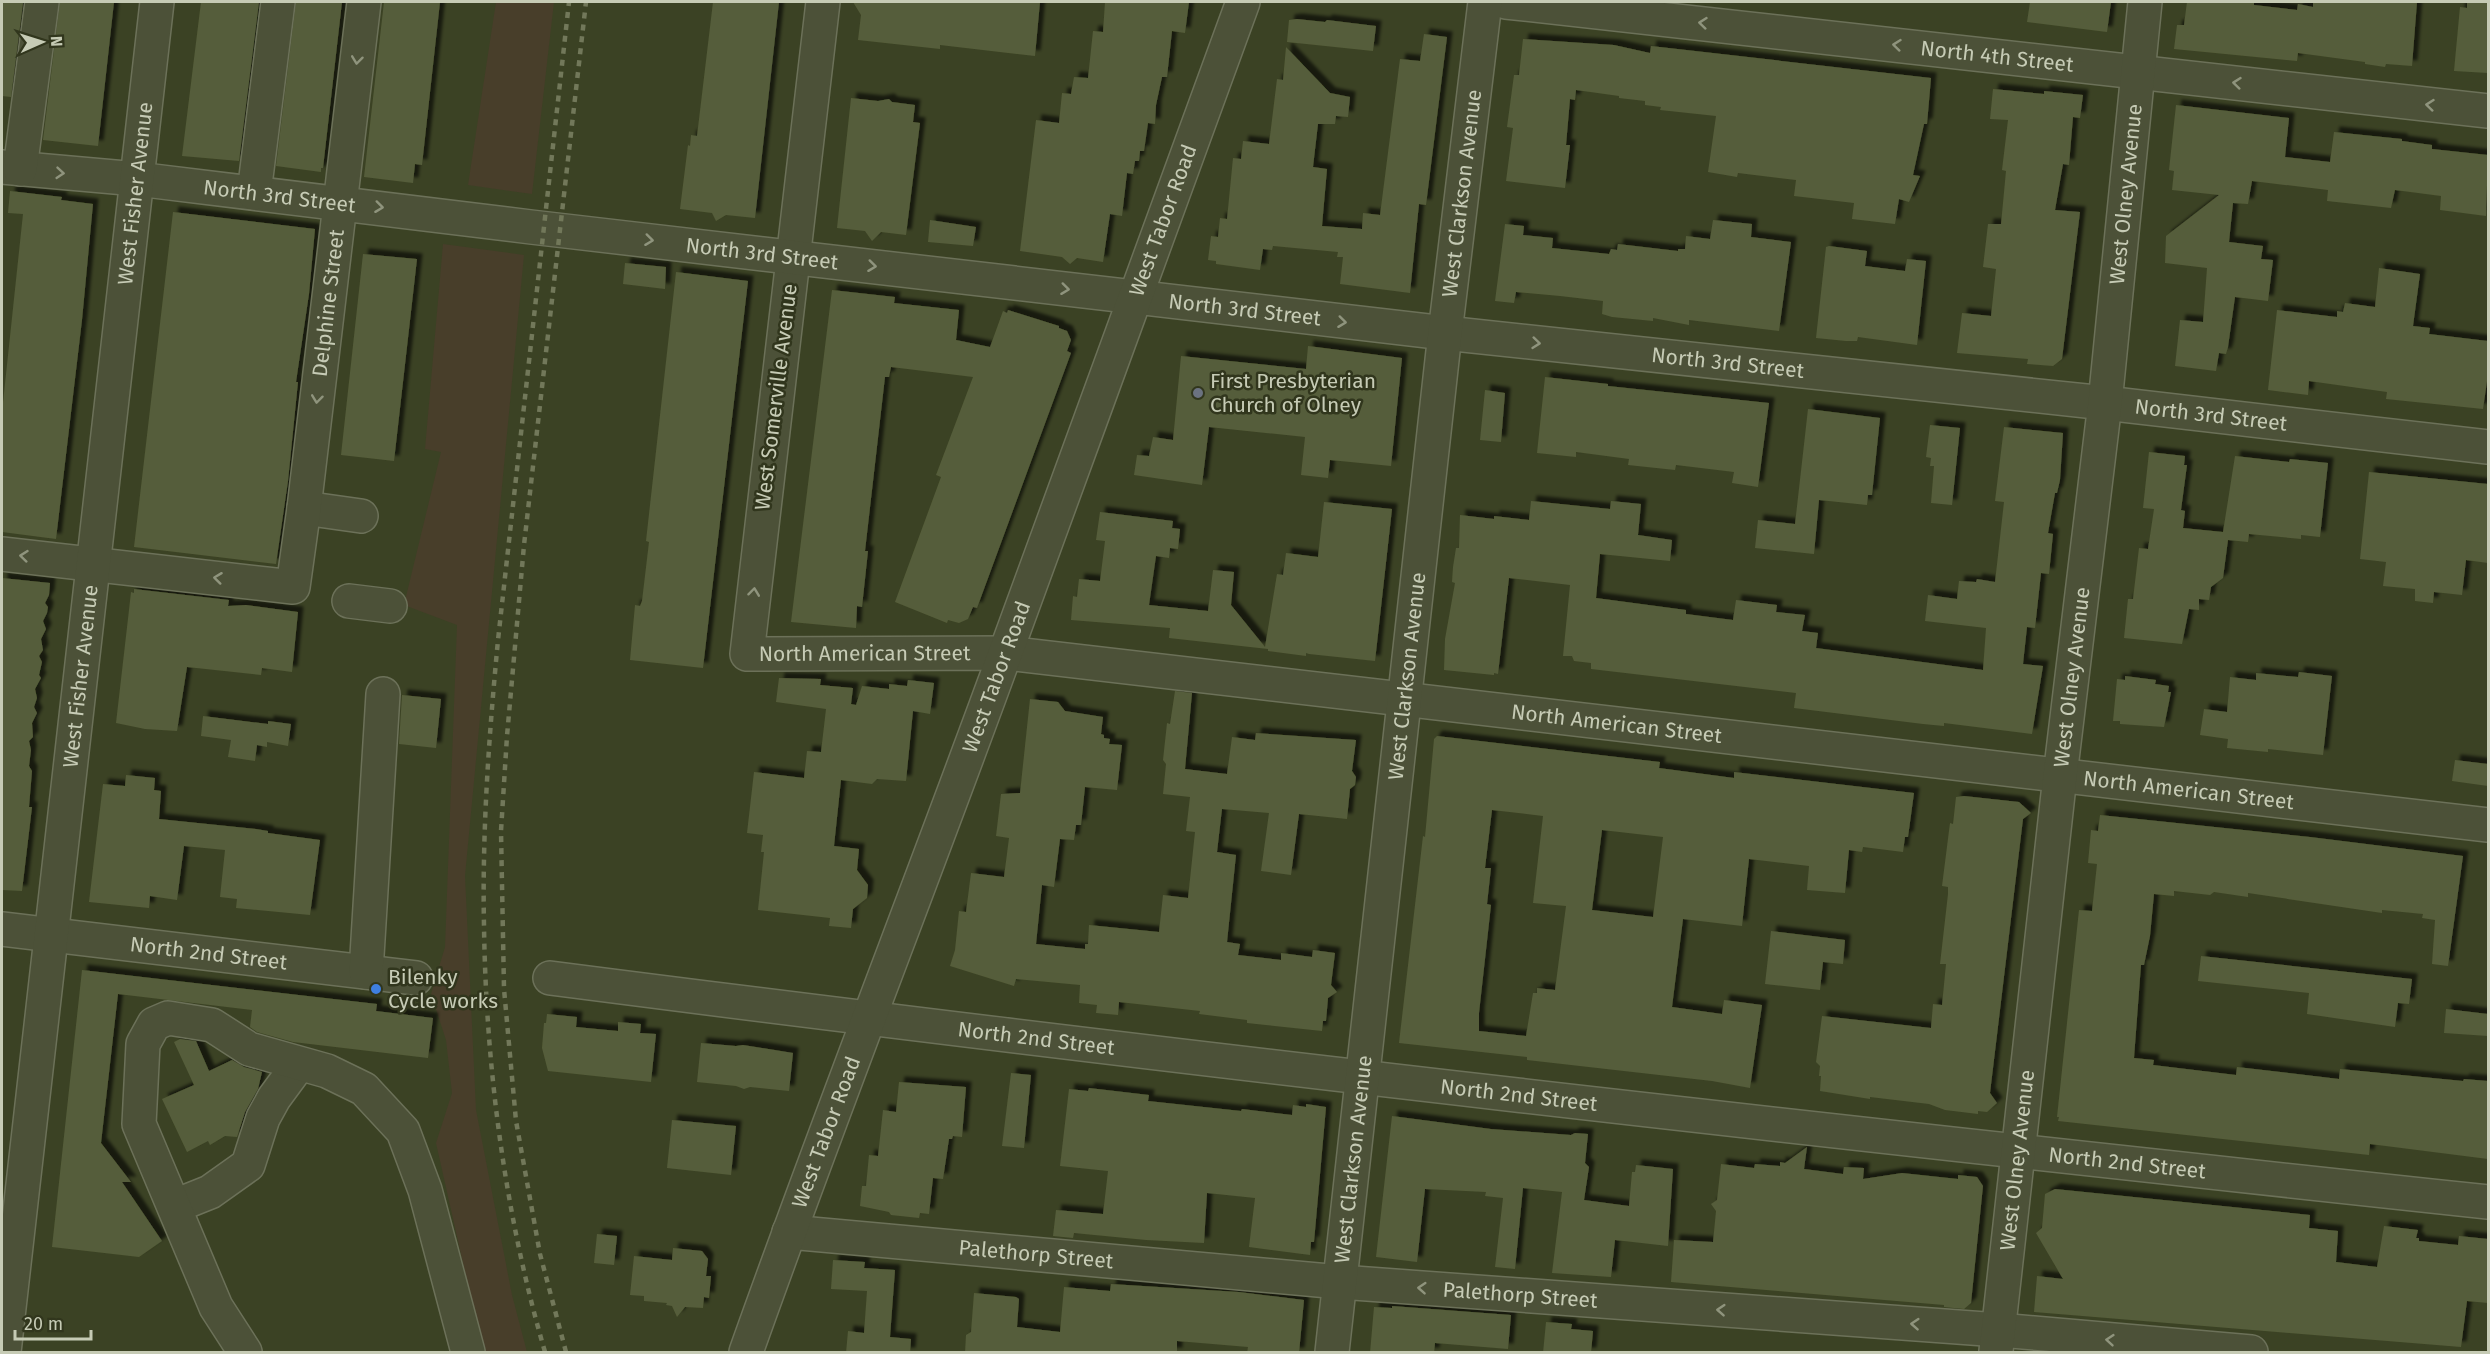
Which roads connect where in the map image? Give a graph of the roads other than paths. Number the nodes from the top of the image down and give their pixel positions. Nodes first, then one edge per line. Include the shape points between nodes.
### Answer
1 (42, 2) edge
2 (158, 2) edge
3 (278, 2) edge
4 (364, 2) edge
5 (823, 2) edge
6 (1243, 2) edge
7 (1505, 2) edge
8 (2145, 2) edge
9 (2137, 71) junction
10 (2488, 111) edge
11 (10, 168) edge
12 (137, 179) junction
13 (254, 193) junction
14 (341, 202) junction
15 (793, 256) junction
16 (1133, 298) junction
17 (1445, 333) junction
18 (2105, 403) junction
19 (2488, 447) edge
20 (304, 508) junction
21 (360, 516) dead end
22 (2, 554) edge
23 (93, 563) junction
24 (349, 601) dead end
25 (390, 606) dead end
26 (747, 650) joint
27 (1006, 653) junction
28 (383, 694) dead end
29 (1405, 699) junction
30 (2060, 776) junction
31 (2488, 825) edge
32 (2, 929) edge
33 (51, 934) junction
34 (366, 972) junction
35 (416, 978) dead end
36 (550, 978) dead end
37 (869, 1019) junction
38 (299, 1064) junction
39 (1362, 1077) junction
40 (2017, 1152) junction
41 (2488, 1202) edge
42 (175, 1206) junction
43 (789, 1232) junction
44 (1340, 1282) junction
45 (1997, 1341) edge
46 (4, 1353) edge
47 (245, 1353) edge
48 (468, 1353) edge
49 (746, 1353) edge
50 (1332, 1353) edge
51 (2252, 1353) edge

1 - 11 street
2 - 12 street, West Fisher Avenue
3 - 13 street
4 -> 14 street, Delphine Street
5 - 15 street, West Somerville Avenue
6 - 16 street, West Tabor Road
9 -> 7 street, North 4th Street
7 - 17 street, West Clarkson Avenue
8 - 9 street, West Olney Avenue
10 -> 9 street, North 4th Street
9 - 18 street, West Olney Avenue
11 -> 12 street, North 3rd Street
12 - 13 street, North 3rd Street
12 - 23 street, West Fisher Avenue
13 - 14 street, North 3rd Street
14 -> 15 street, North 3rd Street
14 -> 20 street, Delphine Street
15 -> 16 street, North 3rd Street
26 -> 15 street, West Somerville Avenue
16 -> 17 street, North 3rd Street
16 - 27 street, West Tabor Road
17 -> 18 street, North 3rd Street
17 - 29 street, West Clarkson Avenue
18 - 19 street, North 3rd Street
18 - 30 street, West Olney Avenue
20 - 21 street
20 -> 23 street, Delphine Street via 293,587
23 -> 22 street
23 - 33 street, West Fisher Avenue
24 - 25 street
26 - 27 street, North American Street via 747,654
27 - 29 street, North American Street
27 - 37 street, West Tabor Road
28 - 34 street
29 - 30 street, North American Street
29 - 39 street, West Clarkson Avenue
30 - 31 street, North American Street
30 - 40 street, West Olney Avenue
32 - 33 street, North 2nd Street
33 - 34 street, North 2nd Street
33 - 46 street, West Fisher Avenue
34 - 35 street, North 2nd Street
36 - 37 street, North 2nd Street
37 - 39 street, North 2nd Street
37 - 43 street, West Tabor Road
38 - 42 street via 263,1118 248,1165 210,1192
38 - 42 street via 249,1049 212,1025 168,1018 154,1024 142,1044 139,1124
38 - 48 street via 327,1071 364,1089 403,1131 425,1190
39 - 40 street, North 2nd Street
39 - 44 street, West Clarkson Avenue
40 - 41 street, North 2nd Street
40 - 45 street, West Olney Avenue
42 - 47 street via 216,1307
43 - 44 street, Palethorp Street
43 - 49 street, West Tabor Road
45 -> 44 street, Palethorp Street
44 - 50 street, West Clarkson Avenue
51 -> 45 street, Palethorp Street

